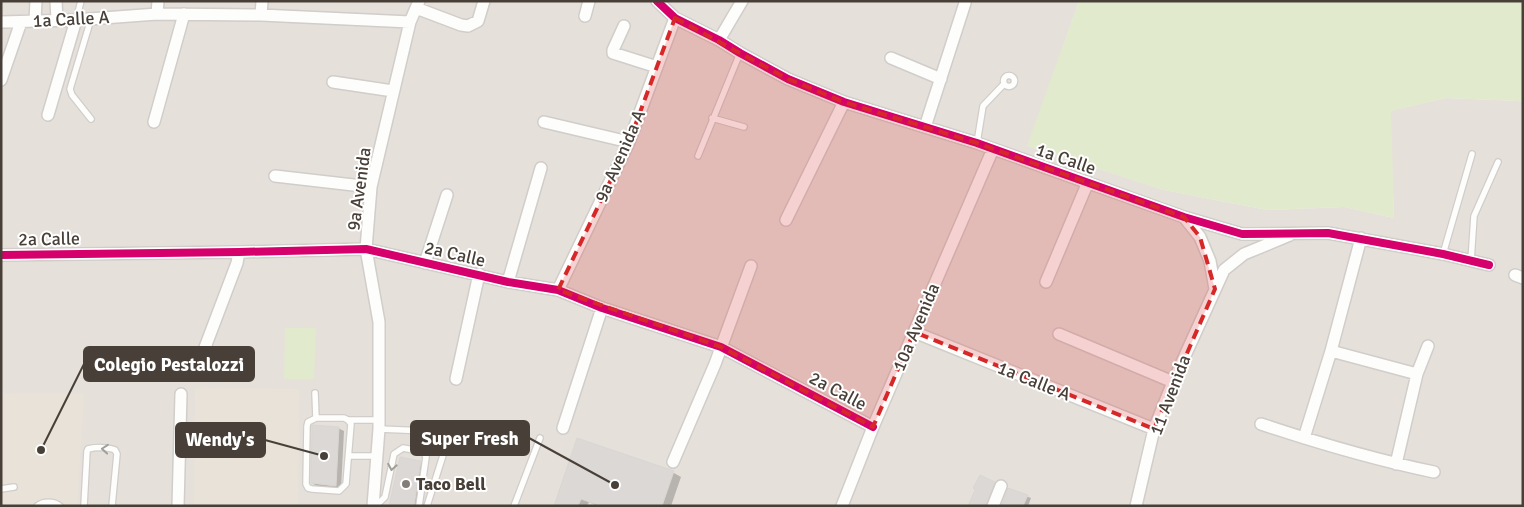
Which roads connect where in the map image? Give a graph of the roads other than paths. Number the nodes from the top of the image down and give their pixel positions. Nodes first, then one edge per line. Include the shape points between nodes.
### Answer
1 (36, 1) edge
2 (56, 1) edge
3 (81, 1) edge
4 (158, 1) edge
5 (262, 1) edge
6 (484, 1) edge
7 (589, 1) edge
8 (657, 1) edge
9 (742, 1) edge
10 (965, 3) dead end
11 (418, 5) edge
12 (157, 14) junction
13 (184, 14) junction
14 (261, 15) junction
15 (585, 16) dead end
16 (675, 18) junction
17 (91, 19) junction
18 (35, 20) junction
19 (57, 20) junction
20 (76, 20) junction
21 (1, 22) edge
22 (21, 22) junction
23 (410, 22) junction
24 (624, 26) dead end
25 (719, 40) junction
26 (740, 53) junction
27 (890, 58) dead end
28 (657, 67) junction
29 (941, 79) junction
30 (1, 80) edge
31 (333, 82) dead end
32 (1004, 84) dead end
33 (393, 91) junction
34 (844, 102) junction
35 (48, 115) dead end
36 (712, 118) junction
37 (91, 119) dead end
38 (154, 122) dead end
39 (544, 122) dead end
40 (744, 127) dead end
41 (925, 127) junction
42 (629, 142) junction
43 (977, 143) junction
44 (993, 149) junction
45 (1472, 154) dead end
46 (698, 156) dead end
47 (1498, 162) dead end
48 (541, 168) dead end
49 (275, 176) dead end
50 (1088, 182) junction
51 (371, 187) junction
52 (447, 195) dead end
53 (1184, 218) junction
54 (786, 220) dead end
55 (1297, 232) junction
56 (1361, 238) junction
57 (366, 248) junction
58 (239, 252) junction
59 (1443, 254) junction
60 (1, 255) edge
61 (1471, 260) junction
62 (425, 263) junction
63 (1489, 265) dead end
64 (751, 266) dead end
65 (479, 274) junction
66 (508, 282) junction
67 (1046, 282) dead end
68 (1215, 289) junction
69 (558, 290) junction
70 (602, 308) junction
71 (914, 332) junction
72 (1059, 334) dead end
73 (1428, 346) dead end
74 (720, 348) junction
75 (1331, 351) junction
76 (201, 358) dead end
77 (1417, 374) junction
78 (456, 380) dead end
79 (1173, 382) junction
80 (316, 393) dead end
81 (181, 394) dead end
82 (316, 418) junction
83 (348, 420) junction
84 (379, 424) junction
85 (1261, 424) dead end
86 (873, 427) junction
87 (563, 428) dead end
88 (1154, 429) junction
89 (540, 438) dead end
90 (1304, 438) junction
91 (350, 456) junction
92 (376, 456) junction
93 (673, 462) dead end
94 (1396, 464) junction
95 (1434, 472) dead end
96 (1001, 486) dead end
97 (1, 488) edge
98 (14, 488) dead end
99 (37, 506) edge
100 (60, 506) edge
101 (84, 506) edge
102 (112, 506) edge
103 (178, 506) edge
104 (372, 506) edge
105 (376, 506) edge
106 (419, 506) edge
107 (427, 506) edge
108 (514, 506) edge
109 (842, 506) edge
110 (993, 506) edge
111 (1136, 506) edge

1 - 18 street
2 - 19 street
3 - 20 lane
4 - 12 street
5 - 14 street
6 - 11 street via 478,21 468,26
7 - 15 street
8 - 16 street, 1a Calle
9 - 25 street
10 - 29 street
11 - 23 street, 9a Avenida
12 - 13 street, 1a Calle A
12 - 17 street, 1a Calle A
13 - 14 street, 1a Calle A
13 - 38 street
14 - 23 street, 1a Calle A
16 - 25 street, 1a Calle
16 - 28 street, 9a Avenida A
17 - 20 street, 1a Calle A
17 - 37 lane via 70,89
18 - 19 street, 1a Calle A
18 - 22 street, 1a Calle A
19 - 20 street, 1a Calle A
20 - 35 street
21 - 22 street, 1a Calle A
22 - 30 street
23 - 33 street, 9a Avenida
24 - 28 street via 614,53
25 - 26 street, 1a Calle
26 - 34 street, 1a Calle via 788,79
26 - 36 lane
27 - 29 street
28 - 42 street, 9a Avenida A
29 - 41 street
31 - 33 street
32 - 43 lane via 983,106
33 - 51 street, 9a Avenida
34 - 41 street, 1a Calle
34 - 54 street
36 - 40 lane
36 - 46 lane
39 - 42 street
41 - 43 street, 1a Calle
42 - 69 street, 9a Avenida A
43 - 44 street, 1a Calle
44 - 50 street, 1a Calle
44 - 71 street, 10a Avenida
45 - 59 lane
47 - 61 lane via 1474,216
48 - 66 street
49 - 51 street
50 - 53 street, 1a Calle
50 - 67 street
51 - 57 street, 9a Avenida
52 - 62 street
53 - 55 street, 1a Calle via 1242,234
53 - 68 street via 1200,237 1210,261
55 - 56 street, 1a Calle via 1328,232
55 - 68 street, 11 Avenida via 1244,254 1224,270
56 - 59 street, 1a Calle
56 - 75 street
57 - 58 street, 2a Calle
57 - 62 street, 2a Calle
57 - 84 street, 9a Avenida via 379,322
58 - 60 street, 2a Calle
58 - 76 street
59 - 61 street, 1a Calle
61 - 63 street, 1a Calle
62 - 65 street, 2a Calle
64 - 74 street
65 - 66 street, 2a Calle
65 - 78 street
66 - 69 street, 2a Calle
68 - 79 street, 11 Avenida
69 - 70 street, 2a Calle
70 - 74 street, 2a Calle
70 - 87 street
71 - 86 street, 10a Avenida
71 - 88 street, 1a Calle A
72 - 79 street
73 - 77 street
74 - 86 street, 2a Calle
74 - 93 street
75 - 77 street
75 - 90 street
77 - 94 street
79 - 88 street, 11 Avenida
80 - 82 lane
81 - 103 street
82 - 83 lane
82 - 91 lane via 307,426 308,488 339,491 343,488
83 - 84 lane
83 - 91 lane via 351,424
84 - 92 street, 9a Avenida
84 - 107 lane via 439,433 444,439 445,449
85 - 90 street
86 - 109 street, 10a Avenida
88 - 111 street, 11 Avenida
89 - 108 lane
90 - 94 street
91 - 92 lane
92 - 104 street, 9a Avenida
94 - 95 street
96 - 110 street
97 - 98 lane
99 - 100 lane via 55,503
102 -> 101 lane via 116,450 92,448 86,451
106 -> 105 lane via 426,457 424,452 403,448 394,454 385,497

